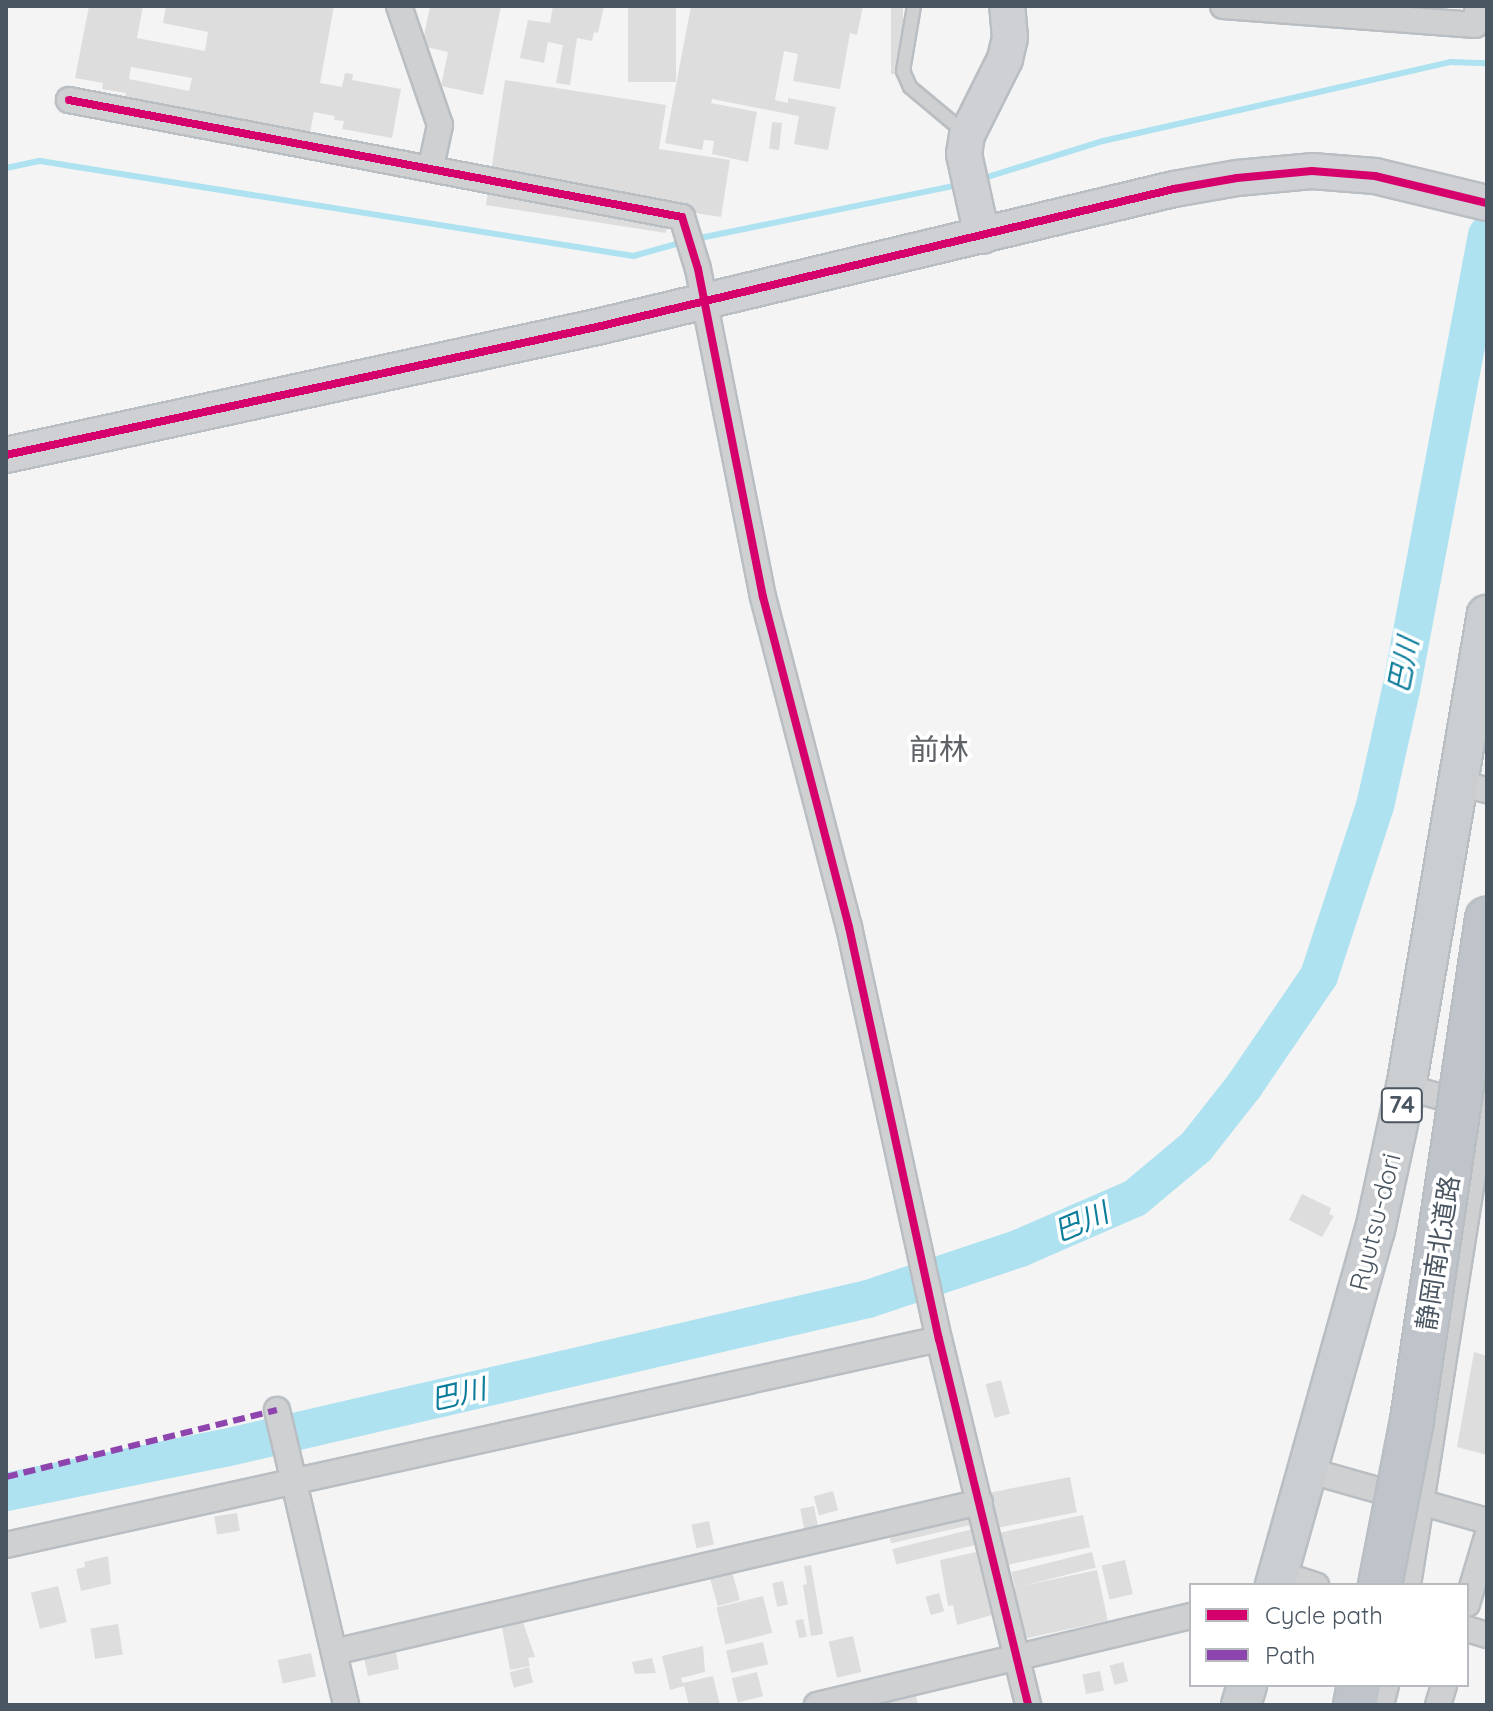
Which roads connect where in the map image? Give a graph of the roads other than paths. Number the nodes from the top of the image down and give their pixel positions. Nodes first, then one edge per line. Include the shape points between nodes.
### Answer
1 (399, 6) edge
2 (914, 6) edge
3 (1007, 6) edge
4 (1223, 6) edge
5 (1478, 6) edge
6 (69, 100) dead end
7 (966, 144) junction
8 (431, 167) junction
9 (1487, 203) edge
10 (978, 220) junction
11 (701, 285) junction
12 (6, 455) edge
13 (1487, 615) edge
14 (1473, 787) edge
15 (1487, 919) edge
16 (1487, 995) edge
17 (1406, 1087) junction
18 (1486, 1102) edge
19 (939, 1339) junction
20 (277, 1410) dead end
21 (1307, 1470) junction
22 (294, 1483) junction
23 (980, 1502) junction
24 (1422, 1504) junction
25 (1487, 1521) edge
26 (1487, 1537) edge
27 (6, 1545) edge
28 (1276, 1579) edge
29 (1303, 1583) edge
30 (1380, 1583) edge
31 (1391, 1583) edge
32 (1408, 1583) edge
33 (1469, 1597) edge
34 (1189, 1616) edge
35 (334, 1652) junction
36 (1017, 1657) junction
37 (346, 1705) edge
38 (817, 1705) edge
39 (1028, 1705) edge

1 - 8 street via 440,125
2 - 7 lane via 906,79
3 - 7 street via 1010,38 1005,59
4 - 5 street via 1475,25
6 - 8 street
7 - 10 street
8 - 11 street via 682,217
9 - 10 street via 1375,176 1312,171
10 - 11 street
11 - 12 street
11 - 19 street via 763,597 849,927
13 - 14 main road, Ryutsu-dori / 74
14 - 17 main road, Ryutsu-dori / 74
15 - 30 highway, 静岡南北道路 / 74, bridge via 1421,1359
16 - 31 highway, 静岡南北道路 via 1422,1422
17 - 18 street
17 - 21 main road, Ryutsu-dori / 74 via 1375,1230
18 - 24 street
19 - 22 street
19 - 23 street
20 - 22 street
21 - 24 street
21 - 28 main road, Ryutsu-dori / 74
22 - 27 street
22 - 35 street
23 - 35 street
23 - 36 street
24 - 25 street
24 - 32 street
26 - 33 street
28 - 29 street
34 - 36 street
35 - 37 street
36 - 38 street
36 - 39 street

